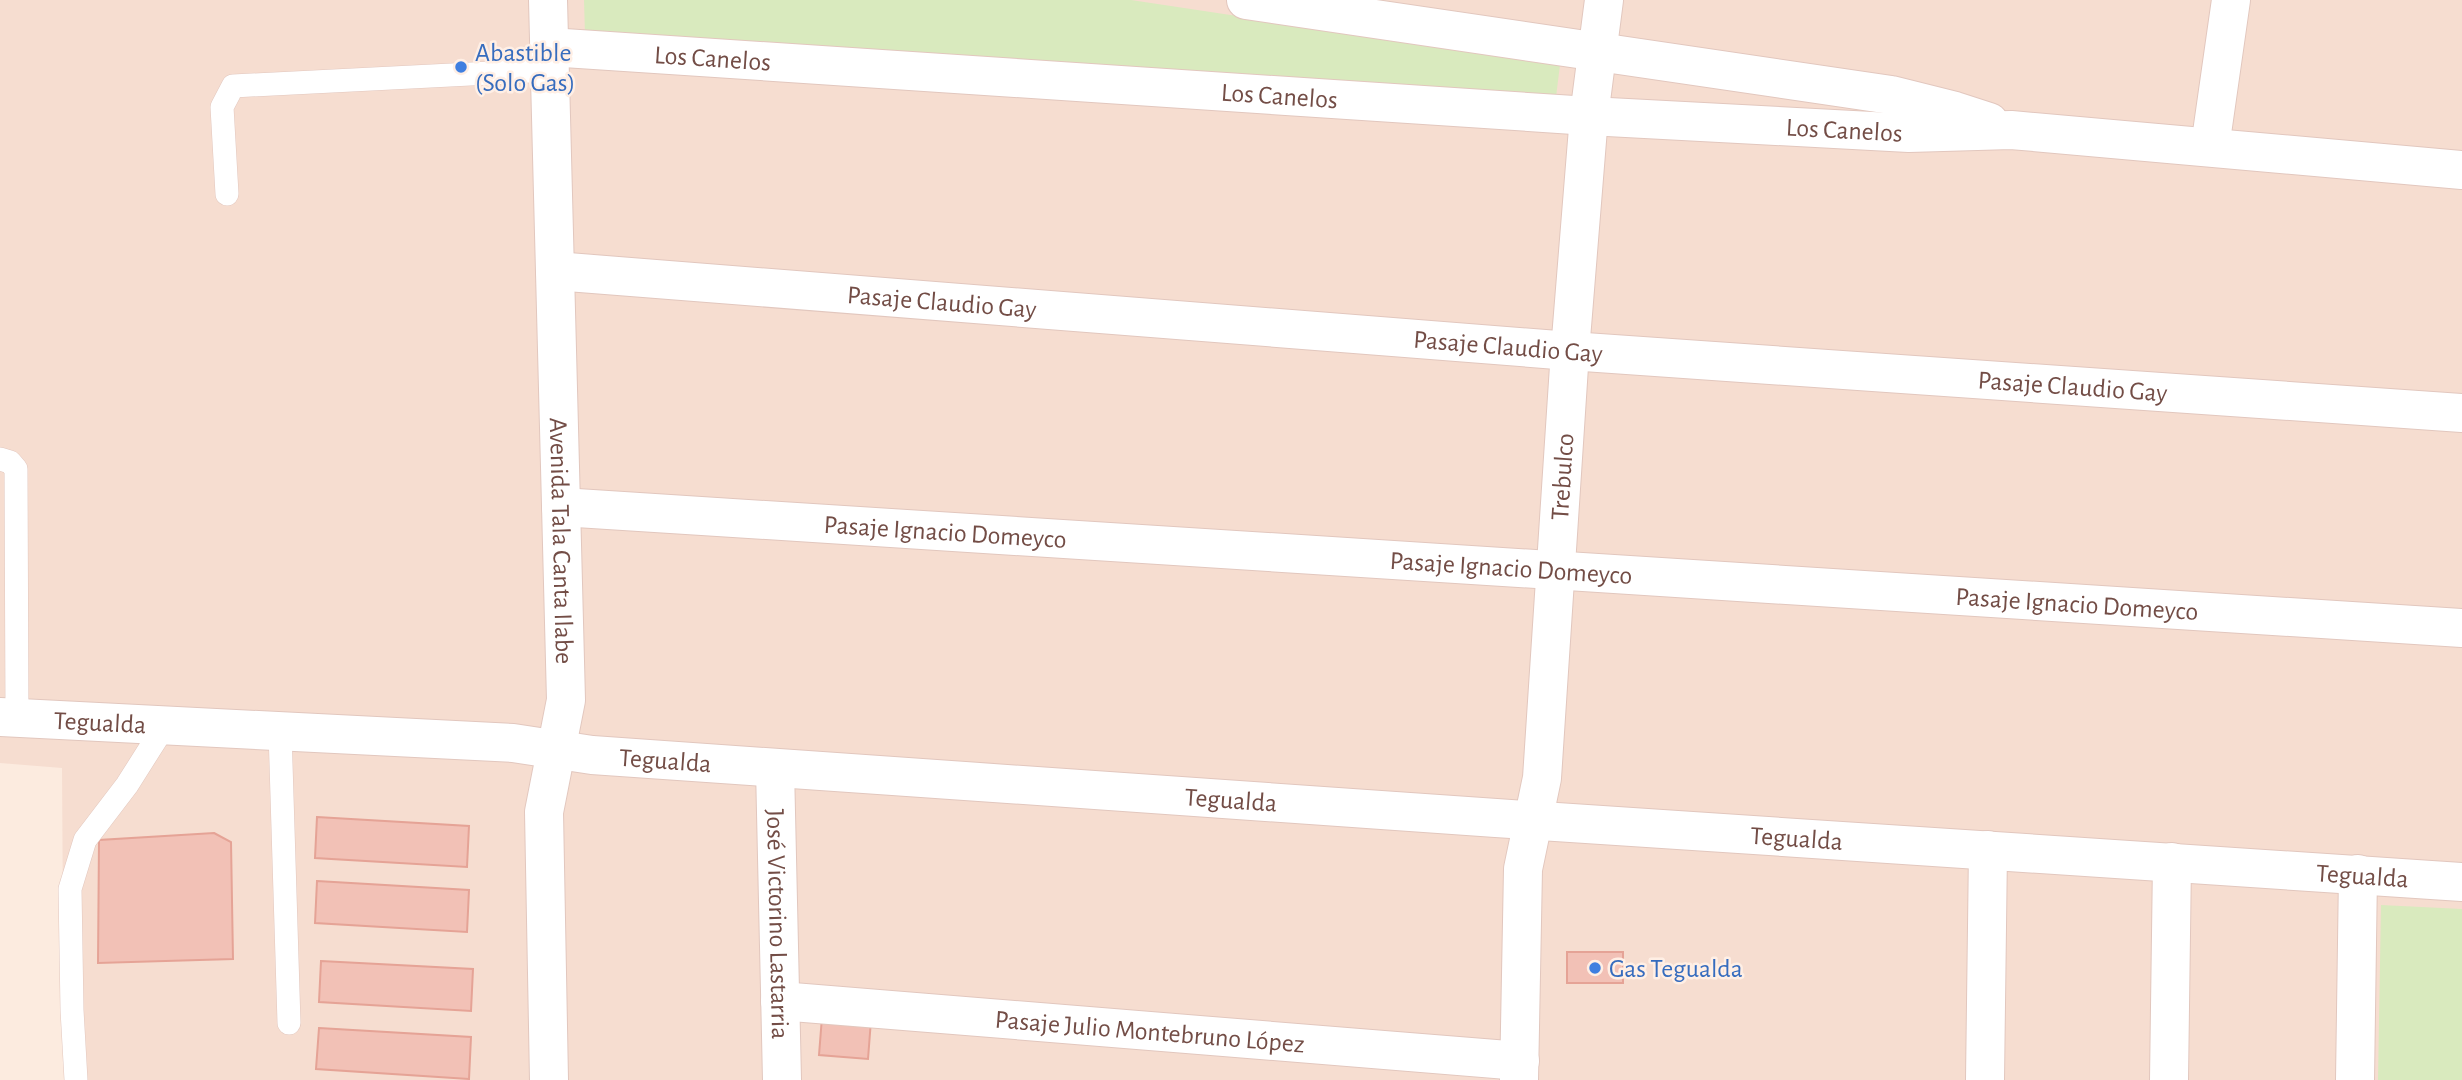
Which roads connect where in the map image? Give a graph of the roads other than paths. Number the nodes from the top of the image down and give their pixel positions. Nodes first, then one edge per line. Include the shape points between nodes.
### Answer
1 (548, 0) edge
2 (1246, 0) edge
3 (1604, 0) edge
4 (2231, 0) edge
5 (1596, 52) junction
6 (549, 59) junction
7 (1589, 116) junction
8 (2011, 130) junction
9 (2210, 147) junction
10 (2462, 170) edge
11 (227, 194) dead end
12 (555, 271) junction
13 (1570, 351) junction
14 (2462, 413) edge
15 (0, 459) edge
16 (561, 507) junction
17 (1555, 570) junction
18 (2462, 628) edge
19 (9, 717) edge
20 (165, 725) junction
21 (280, 731) junction
22 (556, 750) junction
23 (775, 768) junction
24 (1533, 820) junction
25 (1988, 850) junction
26 (2172, 862) junction
27 (2358, 874) junction
28 (2462, 882) edge
29 (780, 1001) junction
30 (289, 1023) dead end
31 (1520, 1070) edge
32 (76, 1080) edge
33 (549, 1080) edge
34 (782, 1080) edge
35 (1985, 1080) edge
36 (2169, 1080) edge
37 (2355, 1080) edge

1 - 6 street, Avenida Tala Canta Ilabe
2 - 5 street, Los Canelos
3 - 5 street, Trebulco
4 - 9 street
5 - 7 street, Trebulco
5 - 8 street, Los Canelos via 1891,95
6 - 7 street, Los Canelos
6 - 11 lane via 233,86 222,107
6 - 12 street, Avenida Tala Canta Ilabe
7 - 8 street, Los Canelos via 1909,133
7 - 13 street, Trebulco
8 - 9 street, Los Canelos
9 - 10 street, Los Canelos
12 - 13 street, Pasaje Claudio Gay
12 - 16 street, Avenida Tala Canta Ilabe
13 - 14 street, Pasaje Claudio Gay
13 - 17 street, Trebulco
15 - 19 lane via 16,470
16 - 17 street, Pasaje Ignacio Domeyco
16 - 22 street, Avenida Tala Canta Ilabe via 566,700
17 - 18 street, Pasaje Ignacio Domeyco
17 - 24 street, Trebulco via 1542,778
19 - 20 street, Tegualda
20 - 21 street, Tegualda
20 - 32 lane via 85,840 70,889
21 - 22 street, Tegualda via 513,743
21 - 30 lane
22 - 23 street, Tegualda
22 - 33 street, Avenida Tala Canta Ilabe via 544,812
23 - 24 street, Tegualda
23 - 29 street, José Victorino Lastarria
24 - 25 street, Tegualda
24 - 31 street, Trebulco via 1523,869
25 - 26 street, Tegualda
25 - 35 street
26 - 27 street, Tegualda
26 - 36 street
27 - 28 street, Tegualda
27 - 37 street
29 - 31 street, Pasaje Julio Montebruno López
29 - 34 street, José Victorino Lastarria

